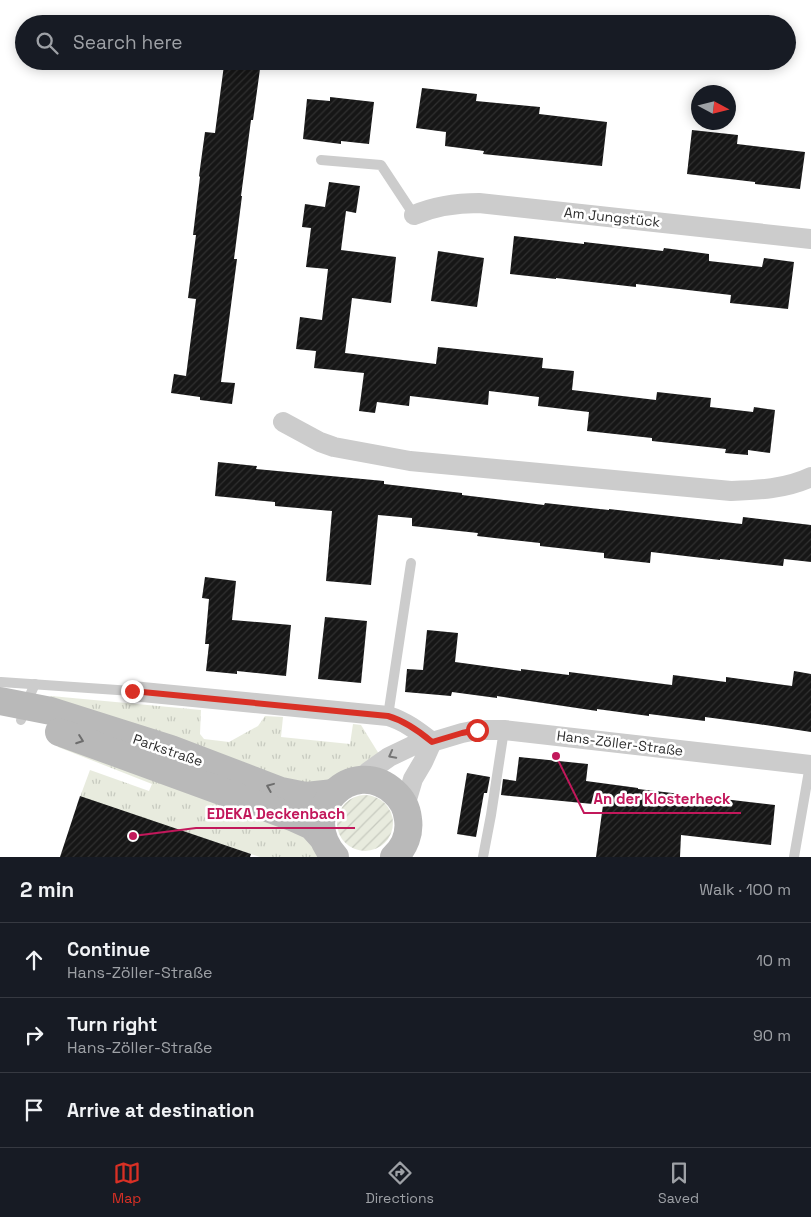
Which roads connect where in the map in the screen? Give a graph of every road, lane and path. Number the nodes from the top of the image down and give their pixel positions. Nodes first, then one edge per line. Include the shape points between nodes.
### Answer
1 (322, 160) dead end
2 (414, 215) joint
3 (811, 239) edge
4 (283, 422) dead end
5 (811, 477) edge
6 (411, 563) dead end
7 (132, 691) joint
8 (14, 701) edge
9 (388, 716) junction
10 (504, 730) junction
11 (432, 742) junction
12 (810, 765) edge
13 (359, 781) junction
14 (334, 793) junction
15 (405, 806) junction
16 (329, 847) edge
17 (407, 851) edge
18 (483, 857) edge
19 (794, 857) edge

1 - 2 lane via 381,165
2 - 3 street, Am Jungstück via 442,206 479,203
4 - 5 street via 334,447 410,461 731,491 776,488
6 - 9 lane
7 - 8 lane
7 - 9 street
14 -> 8 main road, Parkstraße via 306,796 281,791 171,749
8 -> 16 main road, Parkstraße via 46,728 312,826
9 - 11 street via 400,720
10 - 11 street, Hans-Zöller-Straße via 477,730
10 - 12 street, Hans-Zöller-Straße
10 - 18 lane
11 -> 13 street, Hans-Zöller-Straße via 389,756
11 - 15 street via 413,779
12 - 19 lane, Hans-Zöller-Straße
13 - 14 main road
13 - 15 main road via 370,781 391,789
14 - 16 main road via 322,813 320,825
15 - 17 main road via 409,828

